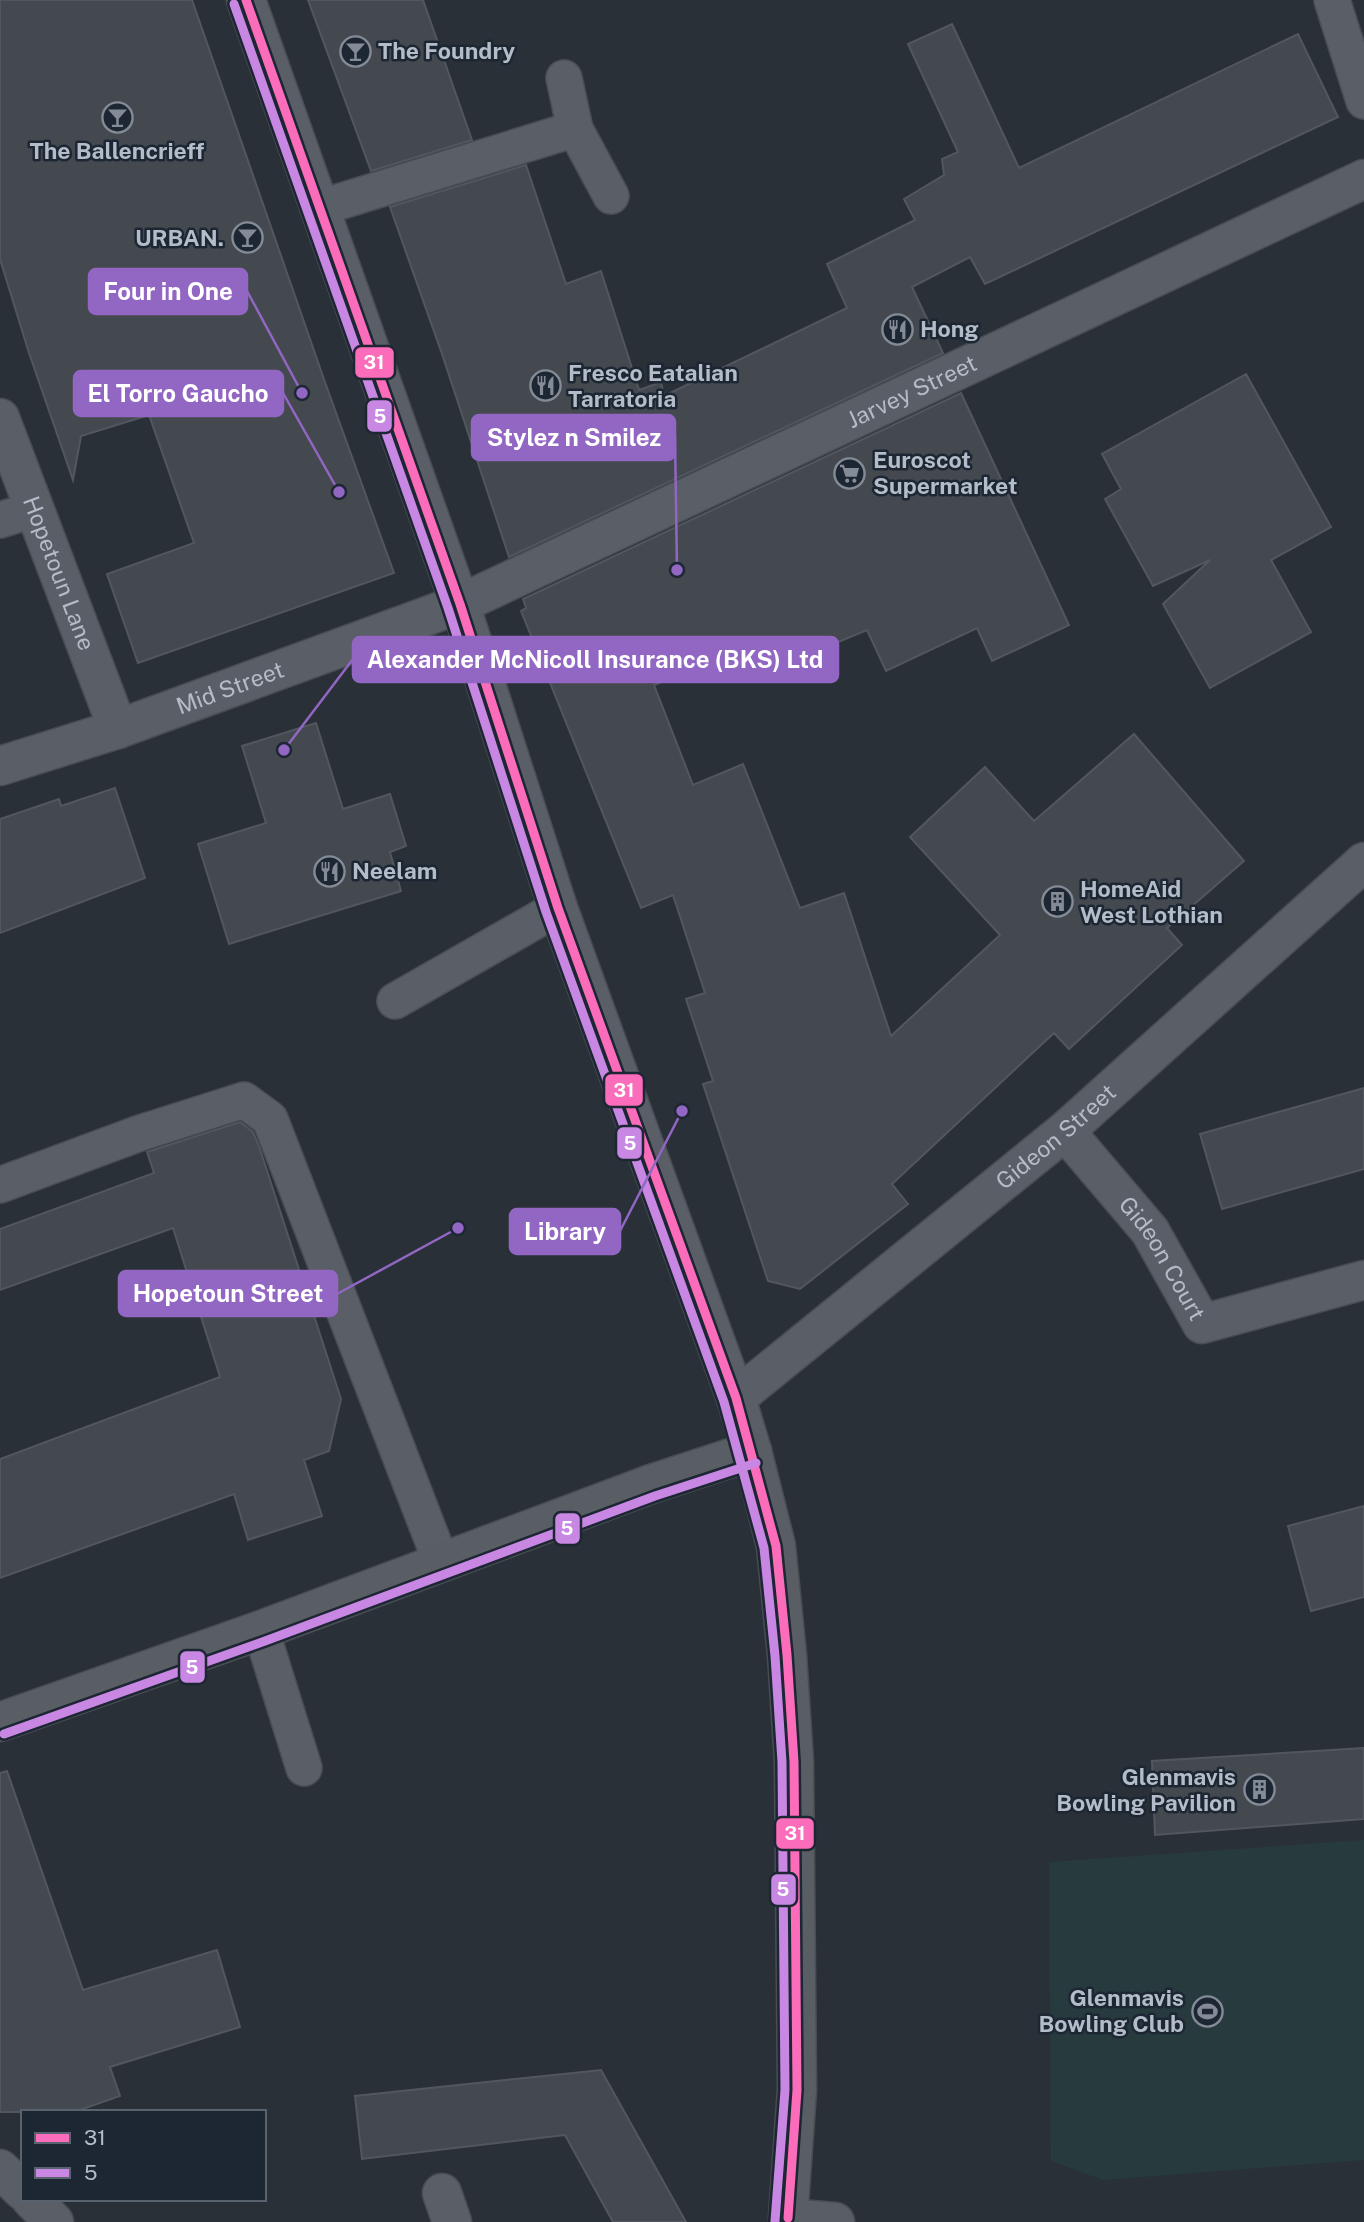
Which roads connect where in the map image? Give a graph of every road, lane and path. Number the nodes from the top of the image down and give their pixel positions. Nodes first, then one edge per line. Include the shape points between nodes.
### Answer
1 (246, 0) edge
2 (1332, 0) edge
3 (564, 78) dead end
4 (1364, 101) edge
5 (575, 129) junction
6 (1364, 179) edge
7 (611, 196) dead end
8 (319, 208) junction
9 (0, 418) edge
10 (17, 514) edge
11 (460, 604) junction
12 (118, 729) junction
13 (0, 766) edge
14 (1364, 862) edge
15 (558, 908) junction
16 (395, 1001) dead end
17 (1065, 1131) junction
18 (0, 1185) edge
19 (1364, 1280) edge
20 (736, 1398) junction
21 (752, 1451) junction
22 (441, 1562) junction
23 (261, 1630) junction
24 (0, 1722) edge
25 (304, 1768) dead end
26 (0, 2169) edge
27 (21, 2190) edge
28 (33, 2201) edge
29 (787, 2220) edge
30 (54, 2222) edge
31 (835, 2222) edge

1 - 8 street
2 - 4 lane
3 - 5 lane
5 - 7 lane
5 - 8 lane
6 - 11 street, Jarvey Street
8 - 11 street
9 - 10 street, Hopetoun Lane
10 - 12 street, Hopetoun Lane
11 - 12 street, Mid Street
11 - 15 street
12 - 13 street, Mid Street
14 - 17 street, Gideon Street
15 - 16 lane
15 - 20 street
17 - 19 street, Gideon Court via 1150,1231 1202,1324
17 - 20 street, Gideon Street
18 - 22 lane via 244,1100 270,1119
20 - 21 street
21 - 22 main road
21 - 29 main road via 776,1546 794,1762 797,2090
22 - 23 main road
23 - 24 main road
23 - 25 lane
26 - 27 street
28 - 30 street
29 - 31 main road

